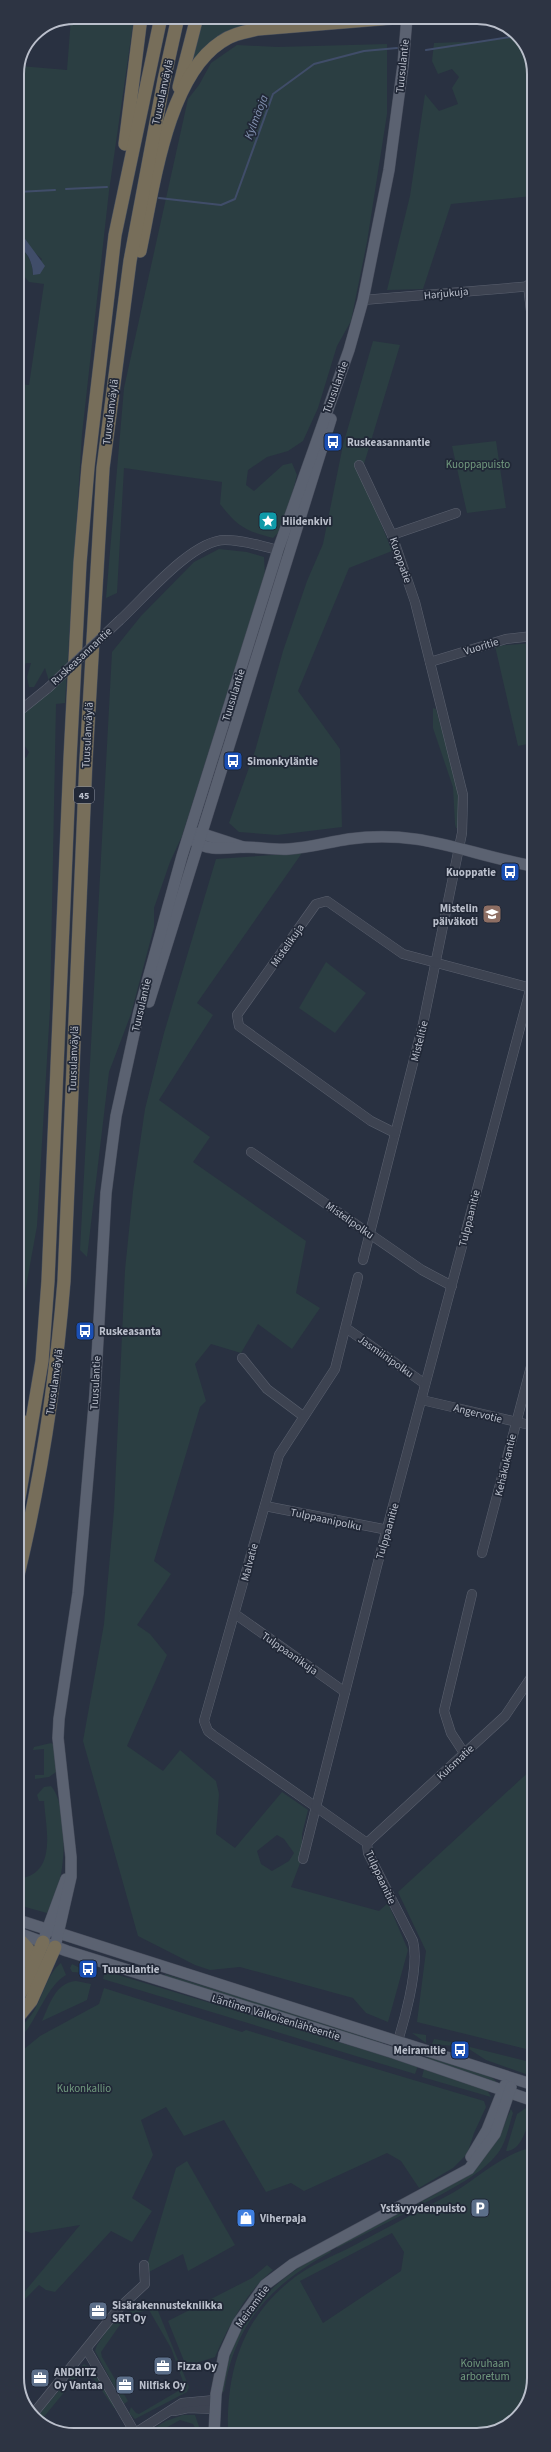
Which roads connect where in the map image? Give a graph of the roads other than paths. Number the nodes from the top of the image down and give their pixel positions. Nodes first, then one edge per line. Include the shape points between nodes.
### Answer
1 (140, 24) edge
2 (160, 24) edge
3 (177, 24) edge
4 (195, 24) edge
5 (319, 24) edge
6 (406, 24) edge
7 (174, 108) junction
8 (115, 235) junction
9 (527, 286) edge
10 (363, 300) junction
11 (118, 346) junction
12 (360, 465) dead end
13 (456, 513) dead end
14 (392, 535) junction
15 (284, 552) junction
16 (527, 637) edge
17 (430, 662) junction
18 (24, 707) edge
19 (189, 836) junction
20 (199, 839) junction
21 (460, 847) junction
22 (527, 864) edge
23 (436, 964) junction
24 (527, 982) edge
25 (527, 1002) edge
26 (133, 1044) junction
27 (396, 1133) junction
28 (251, 1152) dead end
29 (369, 1234) junction
30 (362, 1260) dead end
31 (358, 1277) dead end
32 (48, 1281) junction
33 (452, 1286) junction
34 (346, 1328) junction
35 (242, 1358) dead end
36 (527, 1381) edge
37 (425, 1384) junction
38 (422, 1400) junction
39 (303, 1416) junction
40 (24, 1422) edge
41 (516, 1422) junction
42 (527, 1424) edge
43 (24, 1468) edge
44 (265, 1506) junction
45 (388, 1530) junction
46 (24, 1548) edge
47 (482, 1553) dead end
48 (472, 1594) dead end
49 (235, 1614) junction
50 (527, 1683) edge
51 (345, 1692) junction
52 (464, 1753) junction
53 (316, 1807) junction
54 (367, 1843) junction
55 (303, 1859) dead end
56 (24, 1923) edge
57 (24, 1934) edge
58 (51, 1938) junction
59 (24, 1945) edge
60 (32, 1969) junction
61 (24, 1985) edge
62 (24, 2010) edge
63 (398, 2040) junction
64 (394, 2053) junction
65 (512, 2076) junction
66 (527, 2082) edge
67 (506, 2091) junction
68 (527, 2098) edge
69 (144, 2265) dead end
70 (87, 2350) junction
71 (215, 2405) junction
72 (36, 2411) edge
73 (131, 2428) edge
74 (144, 2428) edge
75 (214, 2428) edge

1 - 8 highway
2 - 8 highway, Tuusulanväylä / 45
3 - 11 highway, Tuusulanväylä / 45 via 146,168
4 - 7 highway
5 - 7 highway via 258,29 239,33 221,42 196,66
6 - 10 main road, Tuusulantie via 404,65 389,170
7 - 11 highway
8 - 32 highway, Tuusulanväylä / 45 via 101,346 80,563
9 - 10 street, Harjukuja
10 - 15 main road, Tuusulantie via 340,391
11 - 46 highway, Tuusulanväylä / 45 via 103,468 96,565 64,1282 58,1362
12 - 14 street, Kuoppatie
13 - 14 street
14 - 17 street, Kuoppatie via 415,602
15 - 18 street, Ruskeasannantie, bridge via 225,540 202,545 183,559 48,688
15 - 19 main road, Tuusulantie
15 - 20 main road, Tuusulantie
16 - 17 street, Vuoritie via 506,639
17 - 21 street, Kuoppatie via 463,795
19 - 20 main road
19 - 26 main road, Tuusulantie via 158,935
20 - 21 main road via 228,850 243,847 290,849 388,836 423,839
20 - 26 main road, Tuusulantie
21 - 22 main road
21 - 23 street, Mistelitie
23 - 24 street, Mistelikuja
23 - 27 street, Mistelitie
23 - 27 street, Mistelikuja via 403,954 327,901 322,901 316,904 237,1015 239,1026 371,1121
25 - 33 street, Tulppaanitie
26 - 58 main road, Tuusulantie via 116,1116 108,1168 95,1394 78,1594 64,1699 63,1778 71,1857 69,1894
27 - 29 street, Mistelitie
28 - 29 street, Mistelipolku
29 - 30 street
29 - 33 street, Mistelipolku via 442,1283
31 - 34 street, Malvatie
32 - 40 highway
32 - 43 highway, Tuusulanväylä / 45 via 42,1361
33 - 37 street, Tulppaanitie
34 - 37 street, Jasmiinipolku
34 - 39 street, Malvatie via 335,1369
35 - 39 street via 267,1389
36 - 41 street, Kehäkukantie
37 - 38 street, Tulppaanitie
38 - 41 street, Angervotie
38 - 45 street, Tulppaanitie
39 - 44 street, Malvatie via 279,1456
41 - 42 street, Angervotie
41 - 47 street, Kehäkukantie
44 - 45 street, Tulppaanipolku
44 - 49 street, Malvatie
45 - 51 street, Tulppaanitie
48 - 52 street via 444,1711 451,1733
49 - 51 street, Tulppaanikuja
49 - 53 street, Malvatie via 204,1716 205,1726 213,1735
50 - 52 street, Kuismatie via 504,1716
51 - 53 street, Tulppaanitie
52 - 54 street, Kuismatie
53 - 54 street, Tulppaanitie
53 - 55 street
54 - 63 street, Tulppaanitie via 368,1853 413,1941 416,1953
56 - 58 main road, Läntinen Valkoisenlähteentie
57 - 58 main road, Läntinen Valkoisenlähteentie
58 - 60 highway
58 - 62 highway via 31,2001
58 - 63 main road, Läntinen Valkoisenlähteentie
58 - 64 main road, Läntinen Valkoisenlähteentie
59 - 60 highway via 28,1949
60 - 61 highway
63 - 64 street, Tulppaanitie
63 - 65 main road, Läntinen Valkoisenlähteentie
64 - 67 main road, Läntinen Valkoisenlähteentie
65 - 66 main road, Läntinen Valkoisenlähteentie
65 - 67 main road, Meiramitie
67 - 68 main road, Läntinen Valkoisenlähteentie
67 - 71 main road, Meiramitie via 495,2134 469,2169 293,2264 265,2285 230,2339 219,2375
69 - 70 street via 145,2284 119,2308
70 - 72 street
70 - 73 street
71 - 74 street via 171,2411
71 - 75 main road, Meiramitie

